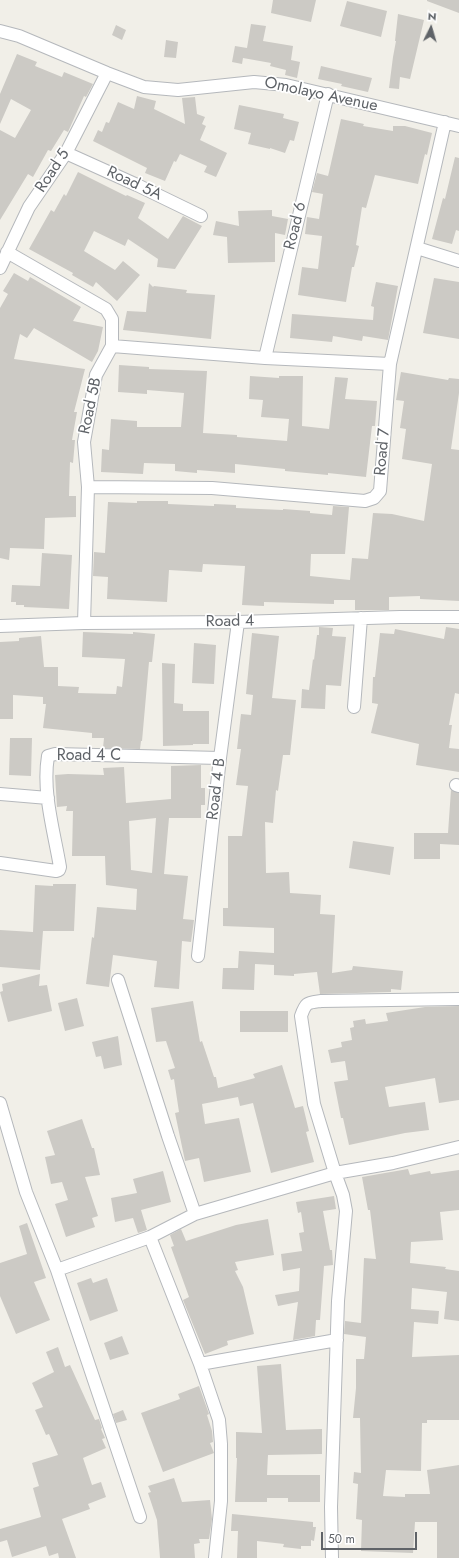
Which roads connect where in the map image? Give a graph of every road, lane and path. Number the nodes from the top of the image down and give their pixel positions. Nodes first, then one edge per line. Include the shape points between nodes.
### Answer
1 (0, 31) edge
2 (107, 73) junction
3 (328, 94) junction
4 (445, 122) junction
5 (459, 126) edge
6 (66, 153) junction
7 (201, 216) dead end
8 (417, 248) junction
9 (7, 252) junction
10 (459, 261) edge
11 (0, 268) edge
12 (112, 346) junction
13 (265, 358) junction
14 (390, 364) junction
15 (88, 487) junction
16 (459, 616) edge
17 (361, 618) junction
18 (84, 622) junction
19 (238, 622) junction
20 (0, 626) edge
21 (354, 707) dead end
22 (220, 758) junction
23 (0, 794) edge
24 (48, 798) junction
25 (0, 863) edge
26 (198, 956) dead end
27 (118, 980) dead end
28 (459, 999) edge
29 (0, 1103) edge
30 (459, 1147) edge
31 (335, 1173) junction
32 (195, 1214) junction
33 (150, 1237) junction
34 (57, 1270) junction
35 (337, 1340) junction
36 (200, 1364) junction
37 (140, 1517) dead end
38 (215, 1558) edge
39 (332, 1558) edge

1 - 2 street, Omolayo Avenue via 19,36
2 - 3 street, Omolayo Avenue via 144,87 178,90 254,82 286,85
2 - 6 street, Road 5
3 - 4 street, Omolayo Avenue
3 - 13 street, Road 6
4 - 5 street, Omolayo Avenue
4 - 8 street, Road 7
6 - 7 street, Road 5A
6 - 9 street, Road 5 via 29,207
8 - 10 street
8 - 14 street, Road 7
9 - 11 street, Road 5
9 - 12 street, Road 5B via 106,309 112,319
12 - 13 street
12 - 15 street, Road 5B via 96,375 85,436
13 - 14 street
14 - 15 street, Road 7 via 380,491 374,498 365,501 212,488
15 - 18 street, Road 5B
16 - 17 street, Road 4
17 - 19 street, Road 4
17 - 21 street
18 - 19 street, Road 4
18 - 20 street, Road 4
19 - 22 street, Road 4 B
22 - 24 street, Road 4 C via 55,754 48,756
22 - 26 street, Road 4 B
23 - 24 street
24 - 25 street, Road 4 C via 59,870
27 - 32 street
28 - 31 street via 321,1002 305,1005 301,1016 314,1104
29 - 34 street via 26,1192
30 - 31 street via 393,1163
31 - 32 street
31 - 35 street via 346,1211
32 - 33 street
33 - 34 street
33 - 36 street
34 - 37 street
35 - 36 street
35 - 39 street
36 - 38 street via 219,1420 221,1444 221,1501

